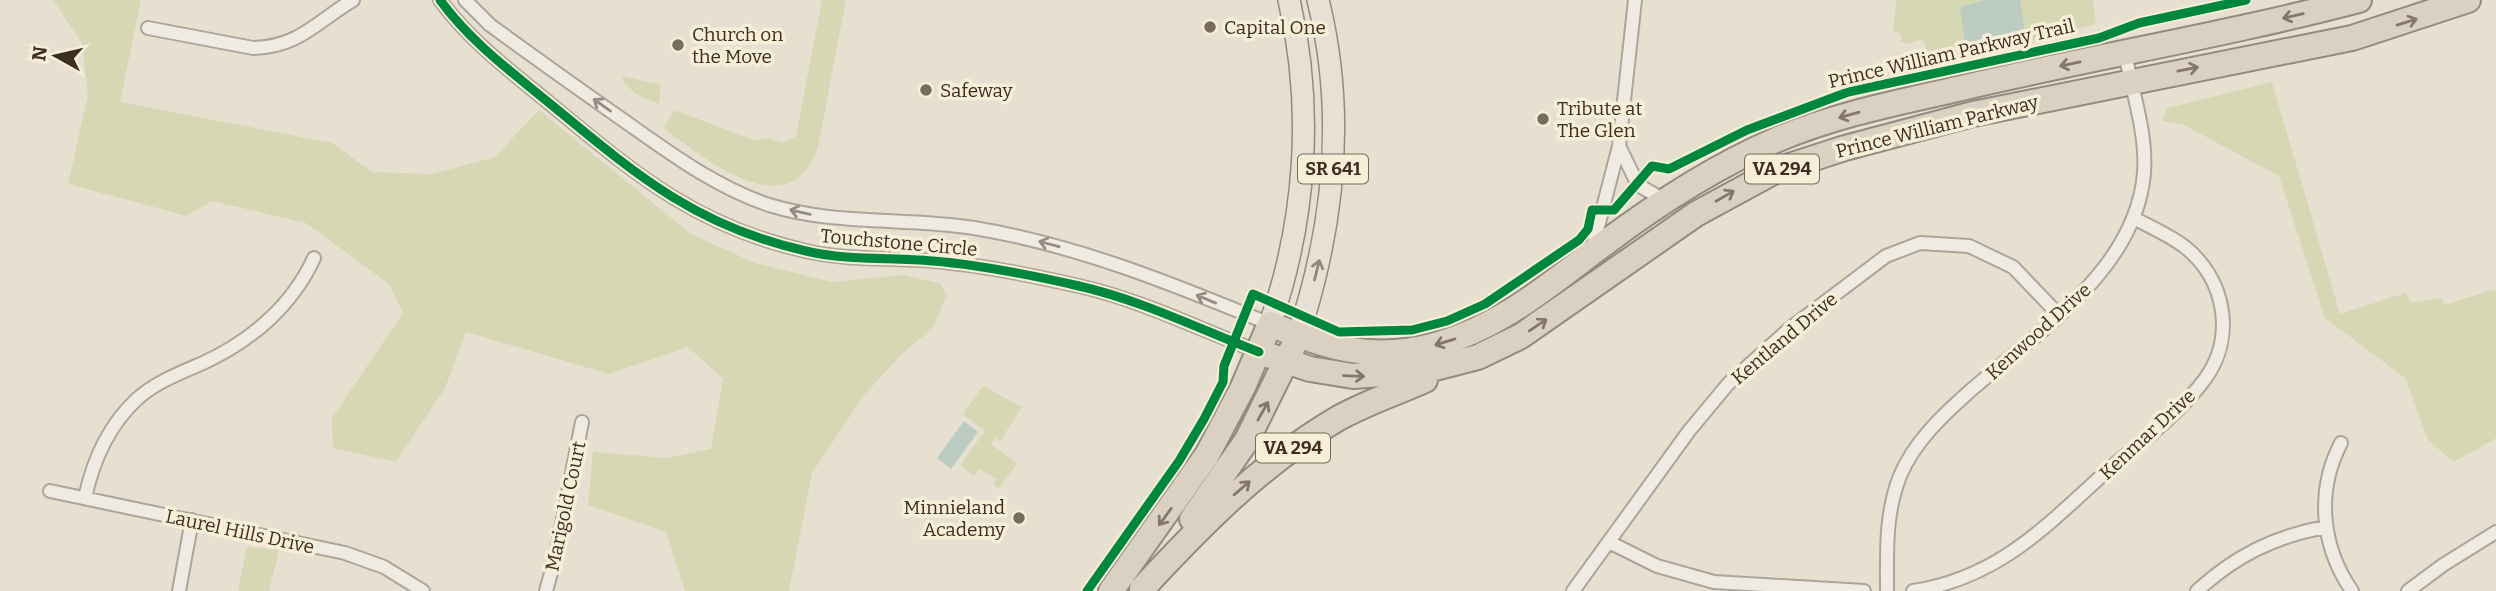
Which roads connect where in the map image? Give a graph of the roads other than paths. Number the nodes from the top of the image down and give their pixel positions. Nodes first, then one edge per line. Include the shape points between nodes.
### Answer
1 (354, 0) edge
2 (440, 0) edge
3 (465, 0) edge
4 (1289, 0) edge
5 (1318, 0) edge
6 (1635, 0) edge
7 (2359, 0) edge
8 (2468, 0) edge
9 (148, 29) dead end
10 (2125, 53) junction
11 (2130, 81) junction
12 (1619, 146) junction
13 (1667, 201) junction
14 (2133, 218) junction
15 (314, 258) dead end
16 (1585, 258) junction
17 (2058, 314) junction
18 (1270, 324) junction
19 (1298, 336) junction
20 (1259, 352) junction
21 (1478, 358) junction
22 (1287, 362) junction
23 (582, 422) dead end
24 (2341, 443) dead end
25 (50, 491) dead end
26 (85, 498) junction
27 (192, 520) junction
28 (2326, 527) junction
29 (2496, 532) edge
30 (1609, 542) junction
31 (1721, 587) edge
32 (1141, 590) edge
33 (179, 591) edge
34 (423, 591) edge
35 (546, 591) edge
36 (1111, 591) edge
37 (1573, 591) edge
38 (1864, 591) edge
39 (1887, 591) edge
40 (1913, 591) edge
41 (2197, 591) edge
42 (2352, 591) edge
43 (2409, 591) edge

1 - 9 street via 304,35 268,47
2 - 20 street, Touchstone Circle via 479,46 640,178 723,226 806,251 976,265 1081,286
18 -> 3 street, Touchstone Circle via 1115,263 1018,236 934,224 848,221 800,213 741,194 686,165 490,25
4 - 18 main road, SR 641 via 1303,89 1302,181 1287,268
19 -> 5 main road, SR 641 via 1321,255 1333,164 1332,90
6 - 12 street
7 -> 10 highway, Prince William Parkway / VA 294
11 -> 8 highway, Prince William Parkway / VA 294 via 2352,38
10 - 11 street, Kenwood Drive
10 -> 13 highway, Prince William Parkway / VA 294 via 1832,120 1745,155
11 - 14 street, Kenwood Drive via 2144,149 2144,173
21 -> 11 highway, Prince William Parkway / VA 294 via 1538,325 1696,214 1777,170 1950,120
12 - 13 street via 1638,186
12 - 16 street via 1599,232
13 - 16 highway, Prince William Parkway / VA 294
14 - 17 street, Kenwood Drive via 2101,274
14 - 40 street, Kenmar Drive via 2185,247 2211,275 2223,325 2213,366 2198,388 2027,543 1972,576
15 - 26 street via 292,297 253,332 167,378 129,408 99,452
16 -> 19 highway, Prince William Parkway / VA 294 via 1515,311 1436,344 1370,353 1337,349
17 - 30 street, Kentland Drive via 2013,267 1978,249 1935,242 1886,256 1788,330 1728,384
17 - 39 street, Kenwood Drive via 1944,415 1912,454 1889,514
18 - 19 highway, Prince William Parkway / VA 294
18 - 20 highway
19 - 22 highway
20 - 22 highway, Prince William Parkway
20 -> 36 highway via 1207,455
22 -> 21 highway, Prince William Parkway via 1338,375 1366,376 1424,371
32 -> 21 highway, VA 294 via 1211,517 1284,455 1367,404
32 -> 22 highway via 1227,470
23 - 35 street, Marigold Court
24 - 28 street via 2328,474
25 - 26 street, Laurel Hills Drive
26 - 27 street, Laurel Hills Drive
27 - 33 street
27 - 34 street, Laurel Hills Drive via 363,558
28 - 41 street via 2255,548
28 - 42 street
29 - 43 street
30 - 31 street via 1657,566
30 - 37 street, Kentland Drive
31 - 38 street

